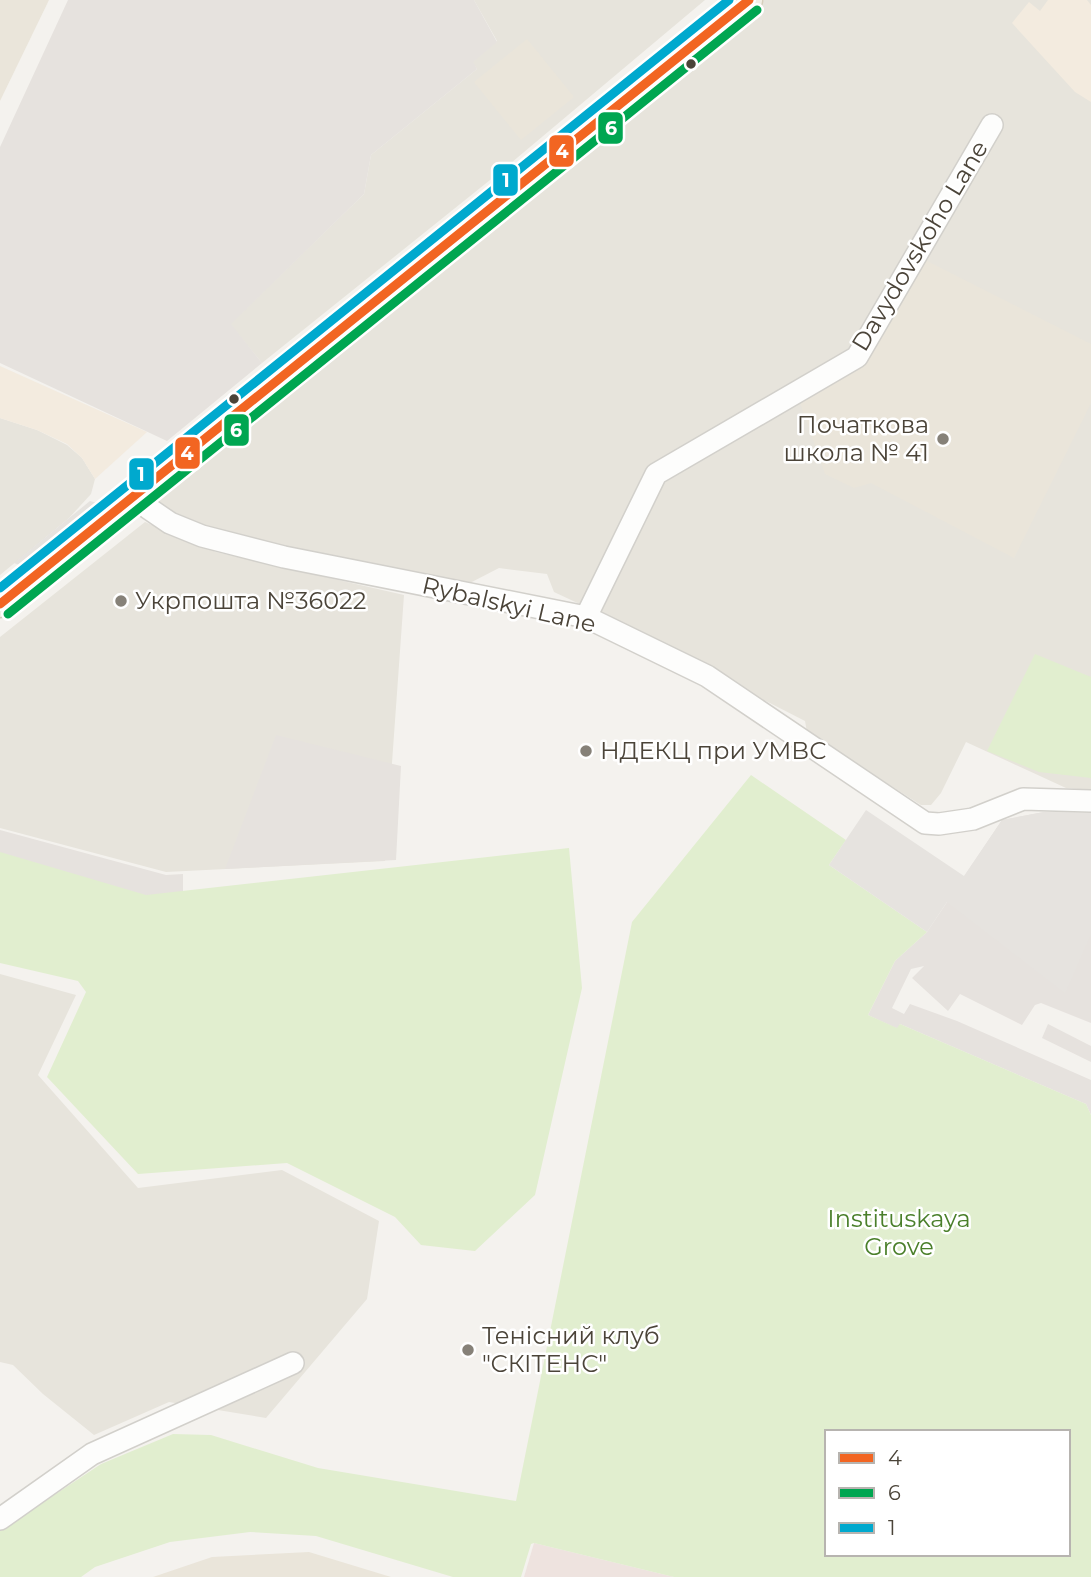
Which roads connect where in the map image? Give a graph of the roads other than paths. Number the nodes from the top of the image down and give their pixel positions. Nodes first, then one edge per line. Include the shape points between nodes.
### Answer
1 (749, 0) edge
2 (992, 125) dead end
3 (136, 495) junction
4 (0, 604) edge
5 (586, 617) junction
6 (1091, 801) edge
7 (293, 1363) dead end
8 (0, 1519) edge

1 - 3 main road
2 - 5 street, Davydovskoho Lane via 857,357 656,474
3 - 4 main road
3 - 5 street, Rybalskyi Lane via 170,523 202,536 284,557
5 - 6 street, Rybalskyi Lane via 707,676 925,823 973,819 1023,799
7 - 8 street via 92,1454

